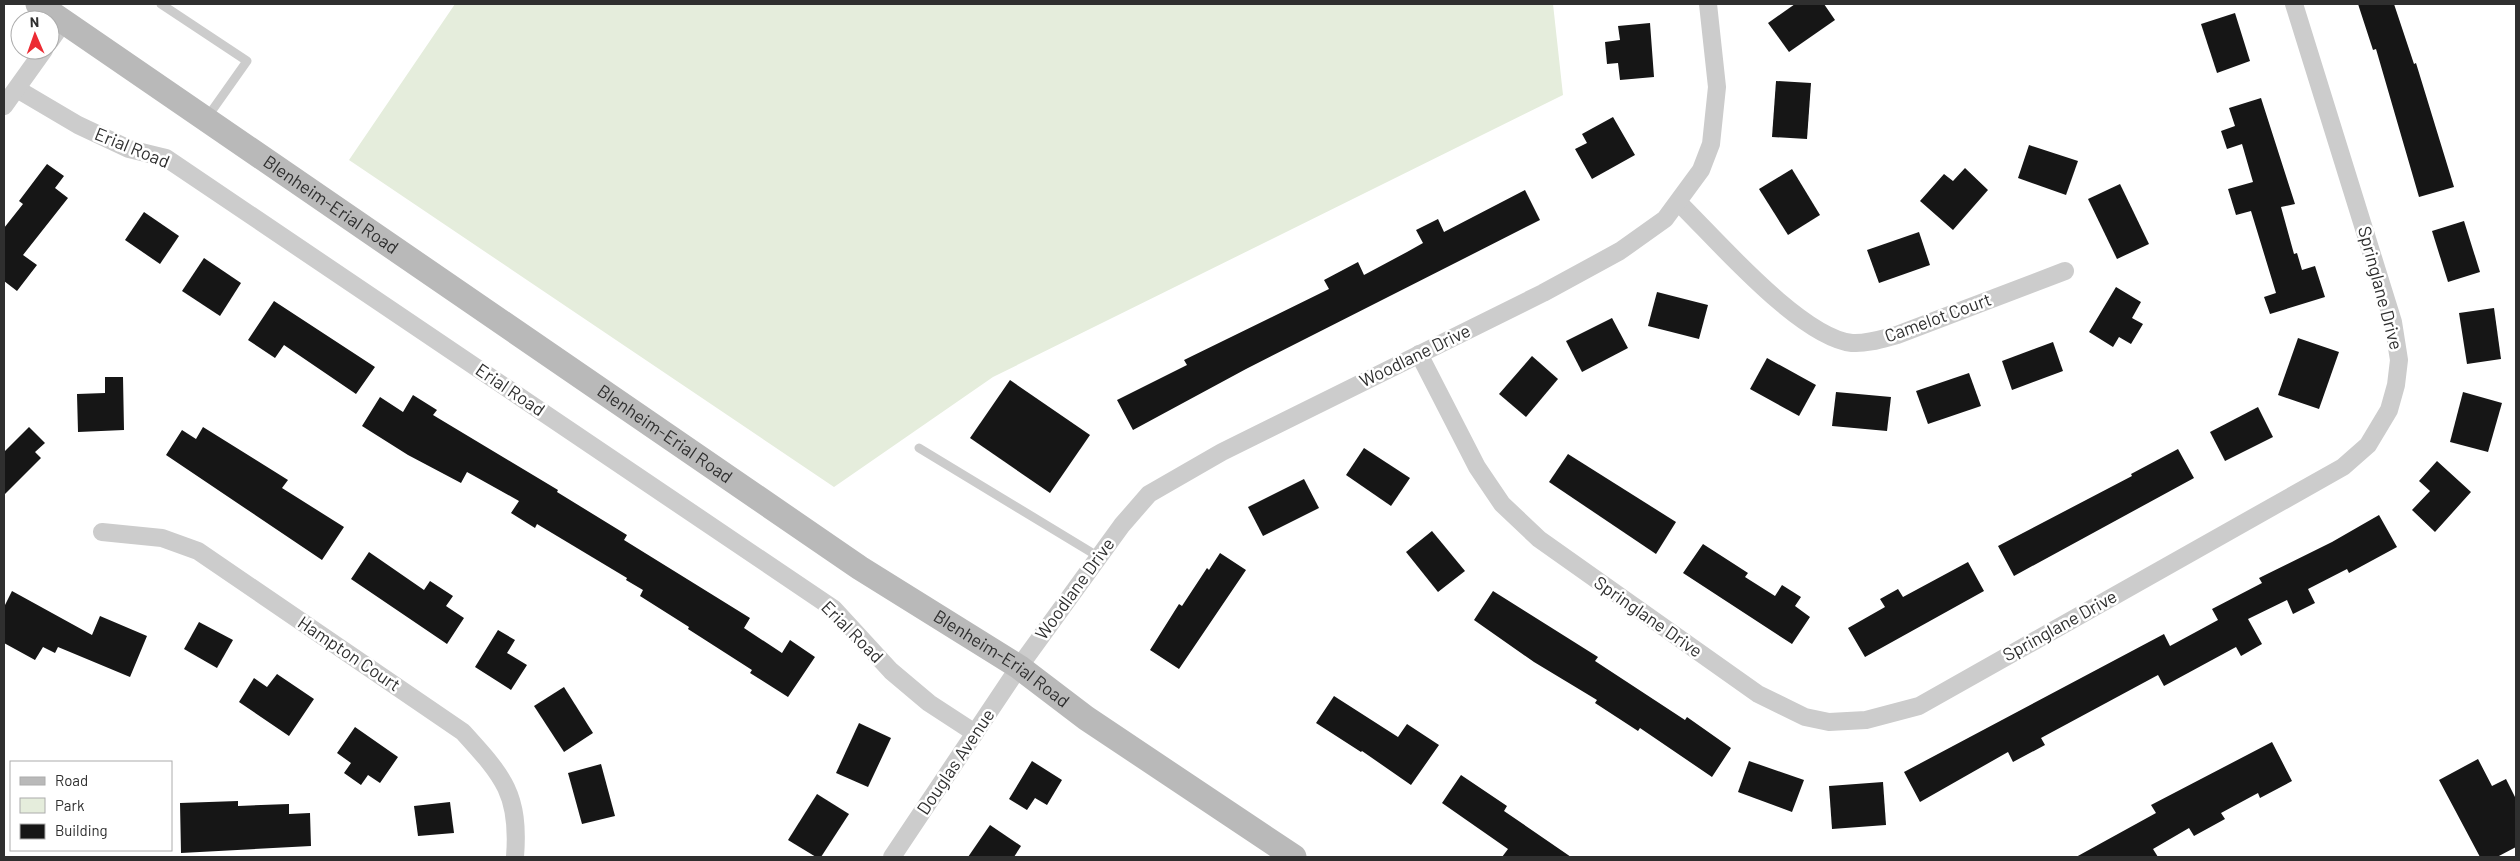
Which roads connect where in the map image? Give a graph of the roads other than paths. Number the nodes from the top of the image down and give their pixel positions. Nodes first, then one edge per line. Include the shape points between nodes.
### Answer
1 (161, 4) edge
2 (1708, 4) edge
3 (2294, 4) edge
4 (60, 33) edge
5 (37, 60) edge
6 (17, 89) junction
7 (4, 106) edge
8 (206, 119) junction
9 (1679, 203) junction
10 (2065, 271) dead end
11 (1419, 354) junction
12 (918, 448) dead end
13 (102, 532) dead end
14 (1099, 557) junction
15 (1019, 667) junction
16 (975, 733) junction
17 (515, 857) edge
18 (892, 857) edge
19 (1294, 857) edge

1 - 8 lane via 247,61
2 - 9 street, Woodlane Drive via 1717,87 1711,144 1701,170
3 - 11 street, Springlane Drive via 2393,322 2399,360 2389,410 2368,445 2343,466 1919,706 1866,720 1829,722 1805,717 1758,694 1539,540 1502,504 1476,467
4 - 8 main road, Blenheim-Erial Road
5 - 6 street
6 - 7 street
6 - 16 street, Erial Road via 78,125 129,149 166,158 834,609 891,671 929,703
8 - 15 main road, Blenheim-Erial Road via 860,568
9 - 10 street, Camelot Court via 1771,293 1813,327 1853,343 1897,335
9 - 11 street, Woodlane Drive via 1665,219 1620,250
11 - 14 street, Woodlane Drive via 1222,452 1148,494
12 - 14 lane
13 - 17 street, Hampton Court via 162,538 198,551 462,732 492,764 507,788 517,825
14 - 15 street, Woodlane Drive
15 - 16 street, Douglas Avenue
15 - 19 main road, Blenheim-Erial Road via 1086,718
16 - 18 street, Douglas Avenue

